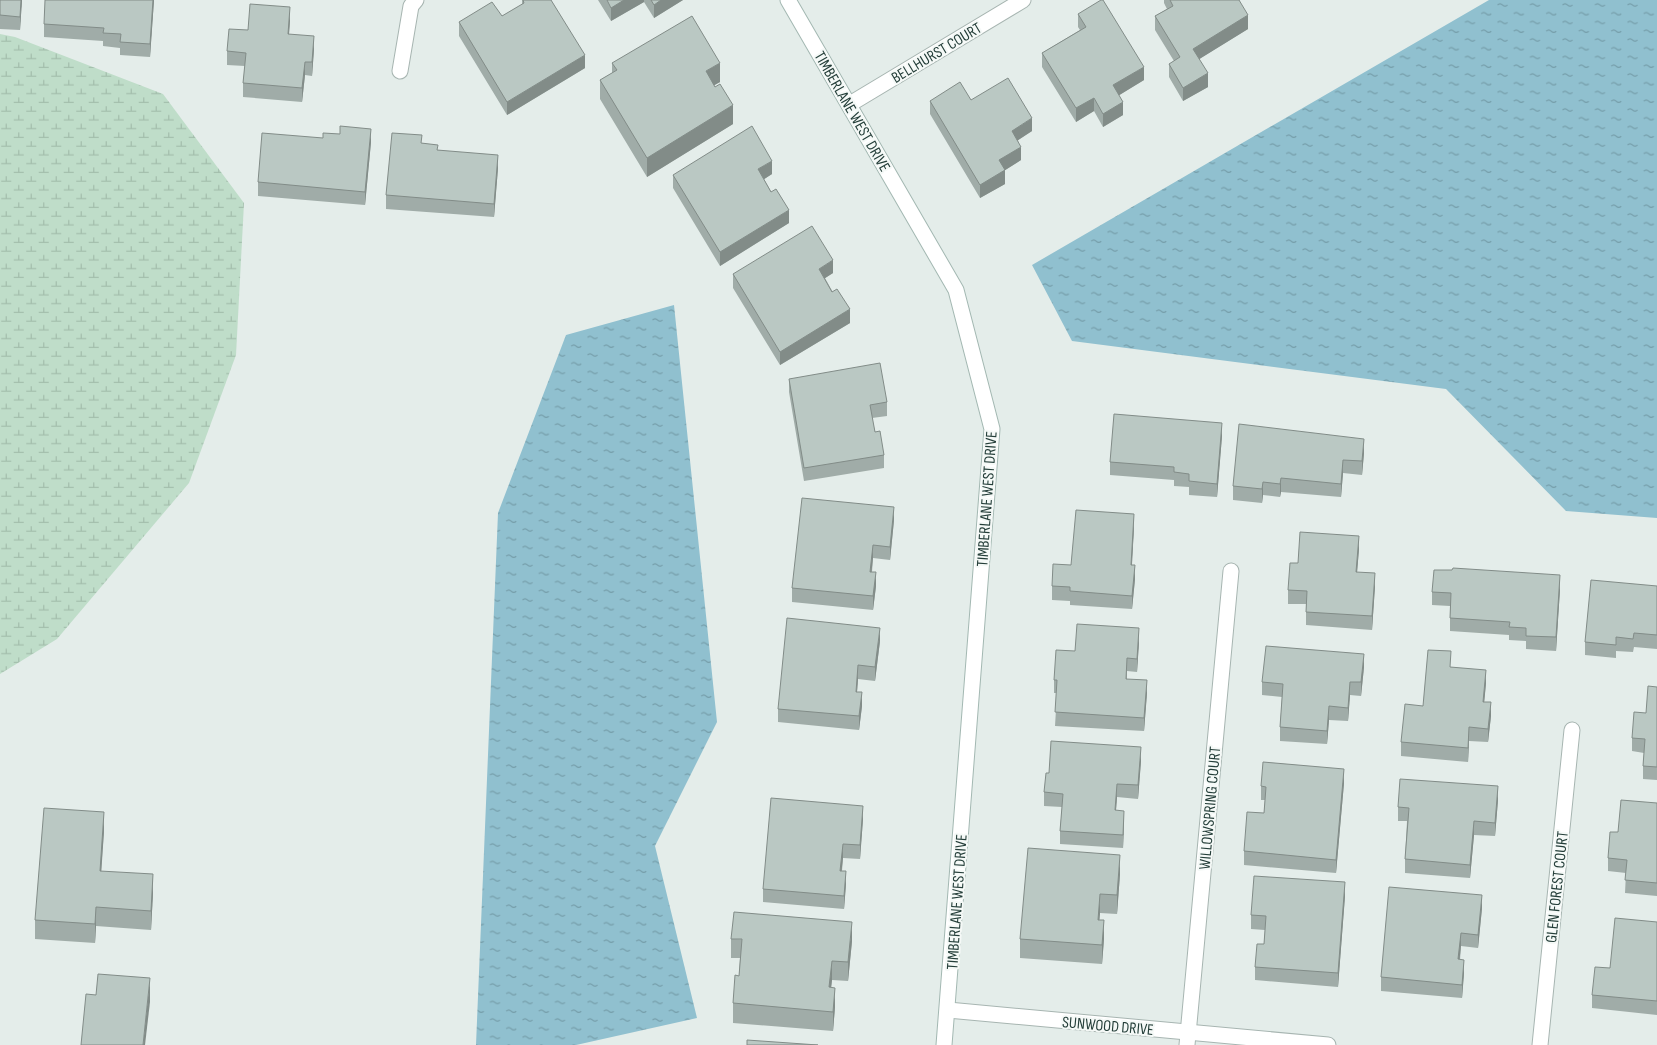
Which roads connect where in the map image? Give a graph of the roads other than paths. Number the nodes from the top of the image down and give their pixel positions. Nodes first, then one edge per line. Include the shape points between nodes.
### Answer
1 (416, 0) edge
2 (788, 0) edge
3 (1023, 0) edge
4 (400, 71) dead end
5 (850, 104) junction
6 (1231, 571) dead end
7 (1572, 730) dead end
8 (948, 1010) junction
9 (1187, 1039) edge
10 (944, 1045) edge
11 (1328, 1045) edge
12 (1540, 1045) edge

1 - 4 street via 411,6
2 - 5 street, TIMBERLANE WEST DRIVE
3 - 5 street, BELLHURST COURT
5 - 8 street, TIMBERLANE WEST DRIVE via 956,290 992,429
6 - 9 street, WILLOWSPRING COURT
7 - 12 street, GLEN FOREST COURT
8 - 9 street, SUNWOOD DRIVE
8 - 10 street, TIMBERLANE WEST DRIVE
9 - 11 street, SUNWOOD DRIVE

